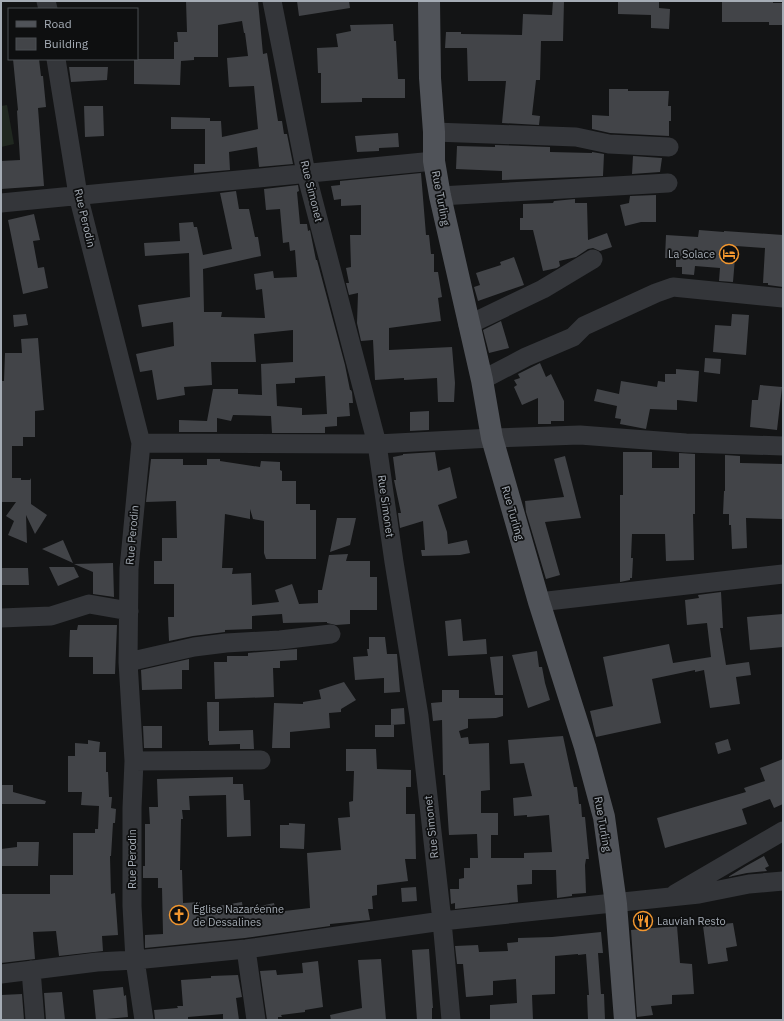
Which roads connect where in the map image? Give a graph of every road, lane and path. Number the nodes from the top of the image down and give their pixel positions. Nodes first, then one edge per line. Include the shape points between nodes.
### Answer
1 (272, 1) edge
2 (429, 1) edge
3 (56, 60) edge
4 (434, 132) junction
5 (669, 147) dead end
6 (434, 161) junction
7 (306, 173) junction
8 (668, 183) dead end
9 (78, 195) junction
10 (440, 196) junction
11 (1, 203) edge
12 (593, 259) dead end
13 (783, 298) edge
14 (468, 325) junction
15 (482, 380) junction
16 (492, 438) junction
17 (141, 443) junction
18 (377, 444) junction
19 (783, 446) edge
20 (783, 574) edge
21 (539, 602) junction
22 (129, 610) junction
23 (1, 618) edge
24 (331, 634) dead end
25 (128, 662) junction
26 (261, 760) dead end
27 (134, 761) junction
28 (783, 831) edge
29 (783, 881) edge
30 (671, 896) junction
31 (616, 904) junction
32 (442, 921) junction
33 (246, 949) junction
34 (135, 960) junction
35 (31, 970) junction
36 (1, 974) edge
37 (35, 1020) edge
38 (144, 1020) edge
39 (256, 1020) edge
40 (451, 1020) edge
41 (625, 1020) edge

1 - 7 street, Rue Simonet
2 - 4 main road, Rue Turling
3 - 9 street, Rue Perodin
4 - 5 street via 576,137 608,144
4 - 6 main road, Rue Turling
6 - 7 street
6 - 10 main road, Rue Turling
7 - 9 street
7 - 18 street, Rue Simonet
8 - 10 street
9 - 11 street
9 - 17 street, Rue Perodin
10 - 14 main road, Rue Turling
12 - 14 street via 543,289
13 - 15 street via 673,287 584,326 573,337
14 - 15 main road, Rue Turling
15 - 16 main road, Rue Turling
16 - 18 street
16 - 19 street via 580,435 686,443
16 - 21 main road, Rue Turling
17 - 18 street
17 - 22 street, Rue Perodin via 129,569
18 - 32 street, Rue Simonet via 419,716
20 - 21 street
21 - 31 main road, Rue Turling via 586,747 602,810
22 - 23 street via 89,604 51,616
22 - 25 street, Rue Perodin
24 - 25 street via 194,647
25 - 27 street, Rue Perodin
26 - 27 street
27 - 34 street, Rue Perodin via 132,906
28 - 30 street
29 - 30 street
30 - 31 street
31 - 32 street
31 - 41 main road, Rue Turling
32 - 33 street
32 - 40 street, Rue Simonet
33 - 34 street
33 - 39 street
34 - 35 street
34 - 38 street, Rue Perodin
35 - 36 street
35 - 37 street

